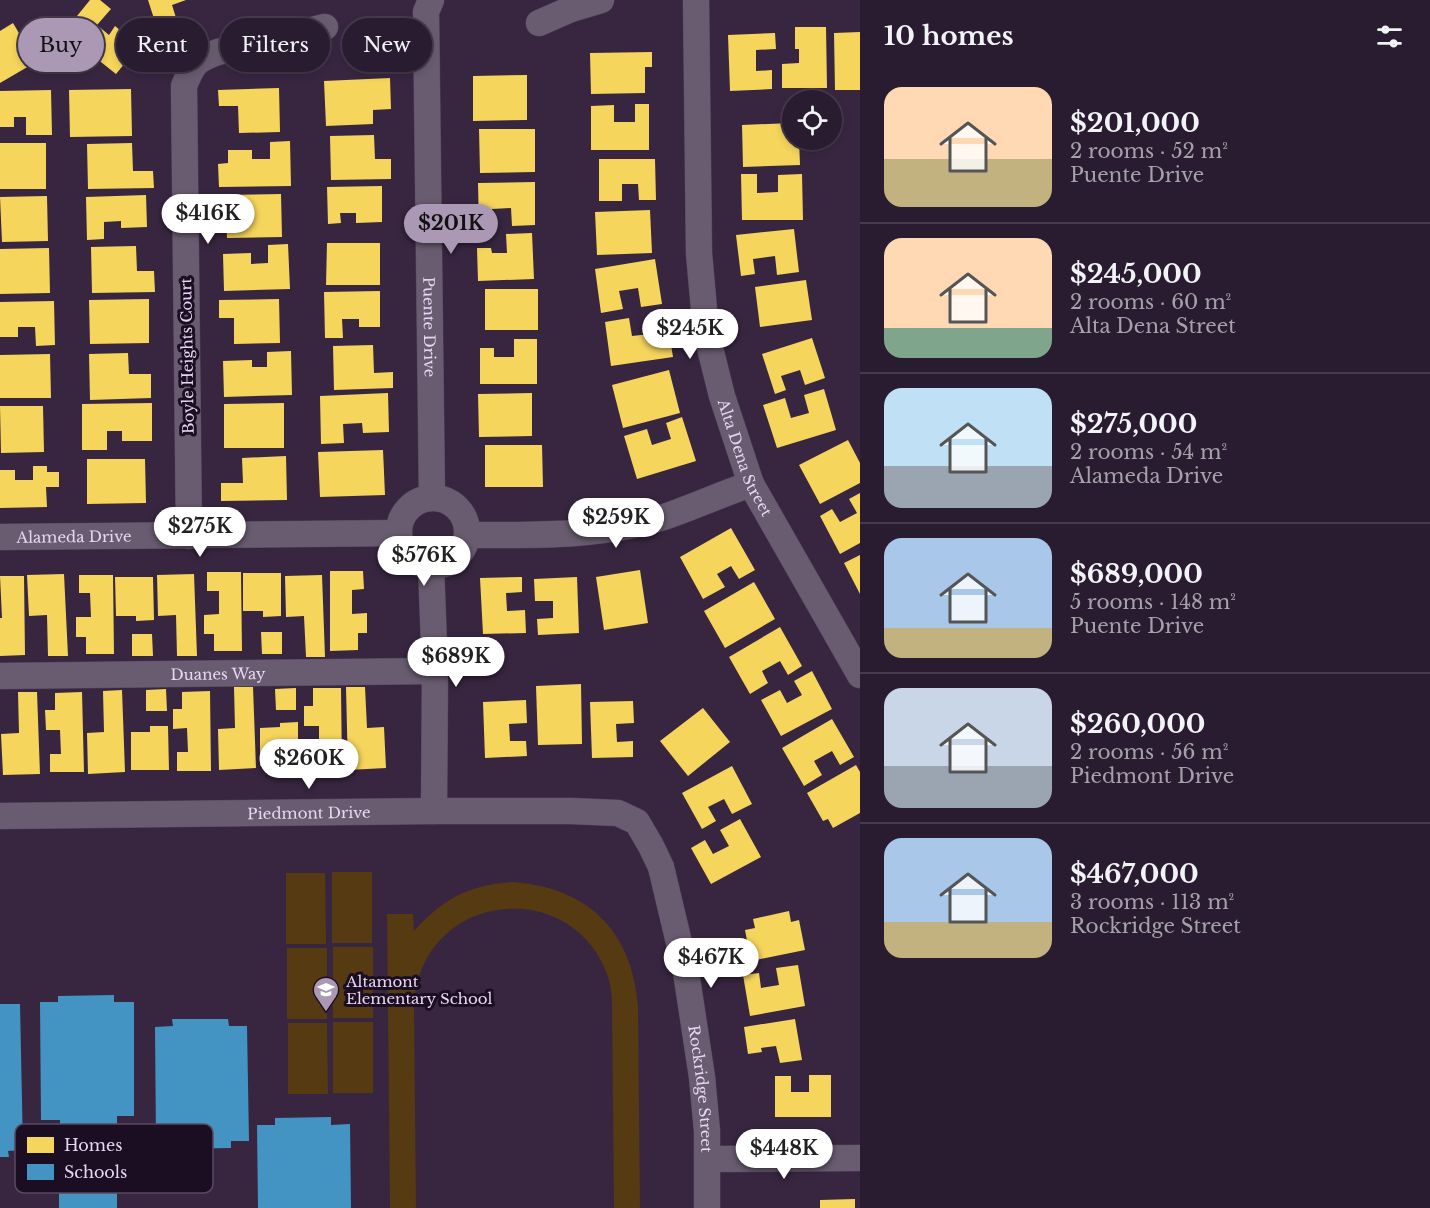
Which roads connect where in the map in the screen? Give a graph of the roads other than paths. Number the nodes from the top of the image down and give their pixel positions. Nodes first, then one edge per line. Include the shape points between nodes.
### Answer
1 (601, 0) edge
2 (696, 0) edge
3 (426, 4) edge
4 (539, 23) dead end
5 (220, 52) edge
6 (750, 484) junction
7 (432, 498) junction
8 (399, 533) junction
9 (468, 535) junction
10 (189, 536) junction
11 (0, 537) edge
12 (431, 567) junction
13 (435, 671) junction
14 (860, 675) edge
15 (0, 676) edge
16 (434, 811) junction
17 (618, 813) joint
18 (0, 816) edge
19 (860, 1158) edge
20 (708, 1159) junction
21 (706, 1208) edge

1 - 4 street
2 - 6 street, Alta Dena Street via 699,254 706,333
3 - 7 street, Puente Drive
5 - 10 street, Boyle Heights Court via 202,58 191,69 184,86
6 - 9 street via 663,517 622,526 539,534
6 - 14 street, Alta Dena Street
7 - 8 street via 410,507
7 - 9 street via 450,502 459,509
8 - 10 street, Alameda Drive
8 - 12 street via 407,554
9 - 12 street via 458,556
10 - 11 street, Alameda Drive
12 - 13 street
13 - 15 street, Duanes Way
13 - 16 street
16 - 17 street, Piedmont Drive
16 - 18 street, Piedmont Drive
17 - 20 street, Rockridge Street via 637,822 661,867 686,972 702,1077
19 - 20 street
20 - 21 street, Rockridge Street

